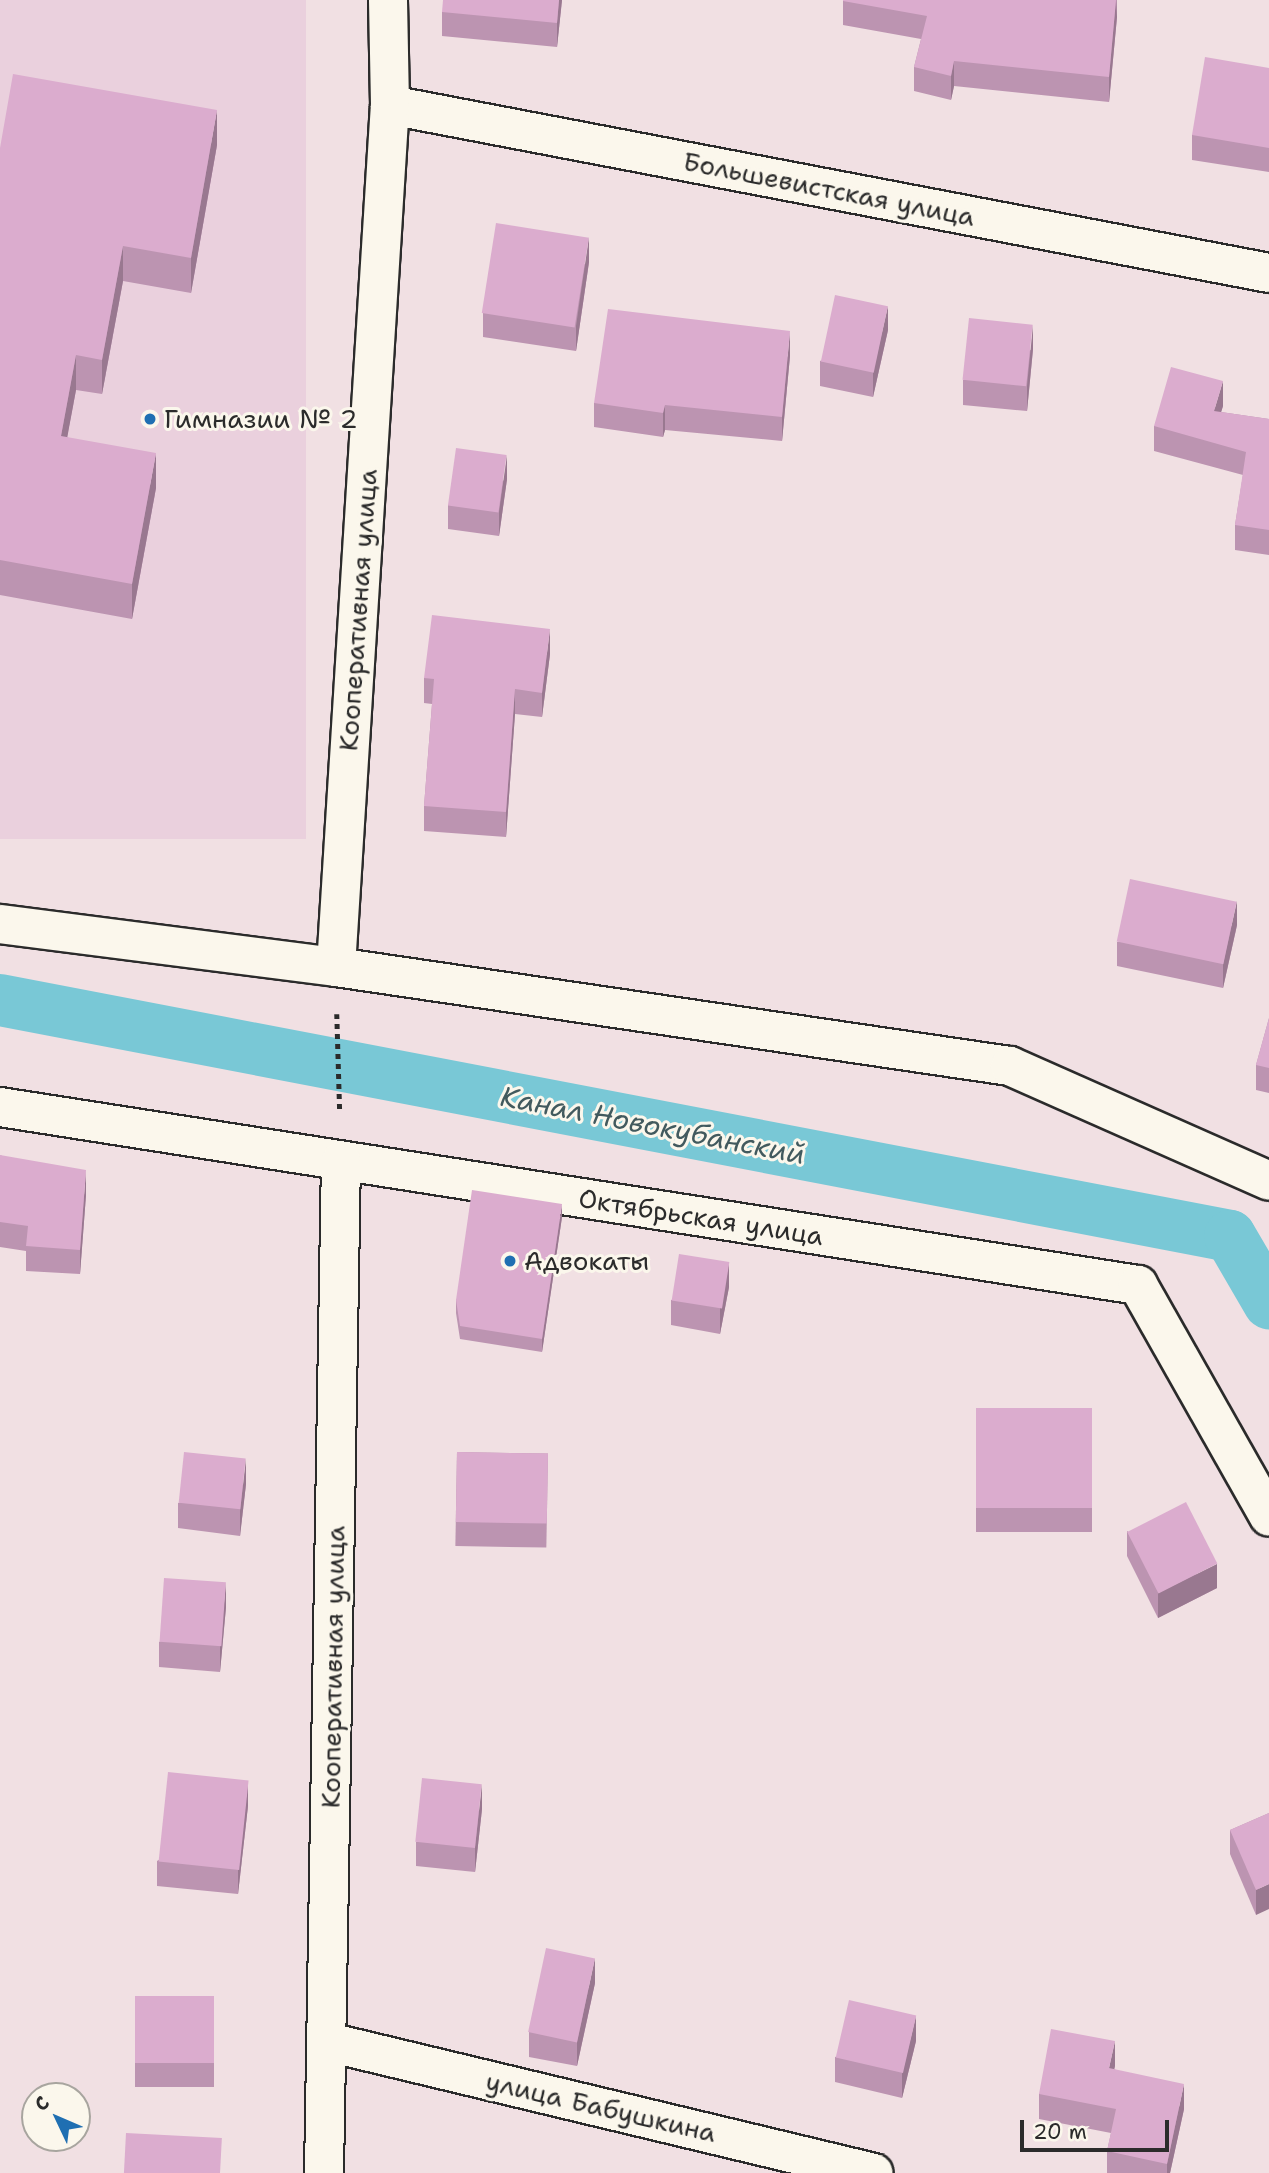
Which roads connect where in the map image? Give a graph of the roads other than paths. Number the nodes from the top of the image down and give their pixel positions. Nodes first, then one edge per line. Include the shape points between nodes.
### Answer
1 (388, 0) edge
2 (390, 105) junction
3 (1269, 273) edge
4 (0, 924) edge
5 (336, 967) junction
6 (0, 1107) edge
7 (341, 1161) junction
8 (1269, 1181) edge
9 (1269, 1517) edge
10 (328, 2042) junction
11 (775, 2160) edge
12 (324, 2173) edge
13 (874, 2173) edge

1 - 2 street, Кооперативная улица
2 - 3 street, Большевистская улица
2 - 5 street, Кооперативная улица
4 - 5 street
5 - 8 street via 1010,1066
6 - 7 street, Октябрьская улица
7 - 9 street, Октябрьская улица via 1138,1285
7 - 10 street, Кооперативная улица
10 - 11 street, улица Бабушкина
10 - 12 street, Кооперативная улица
11 - 13 street, улица Бабушкина

